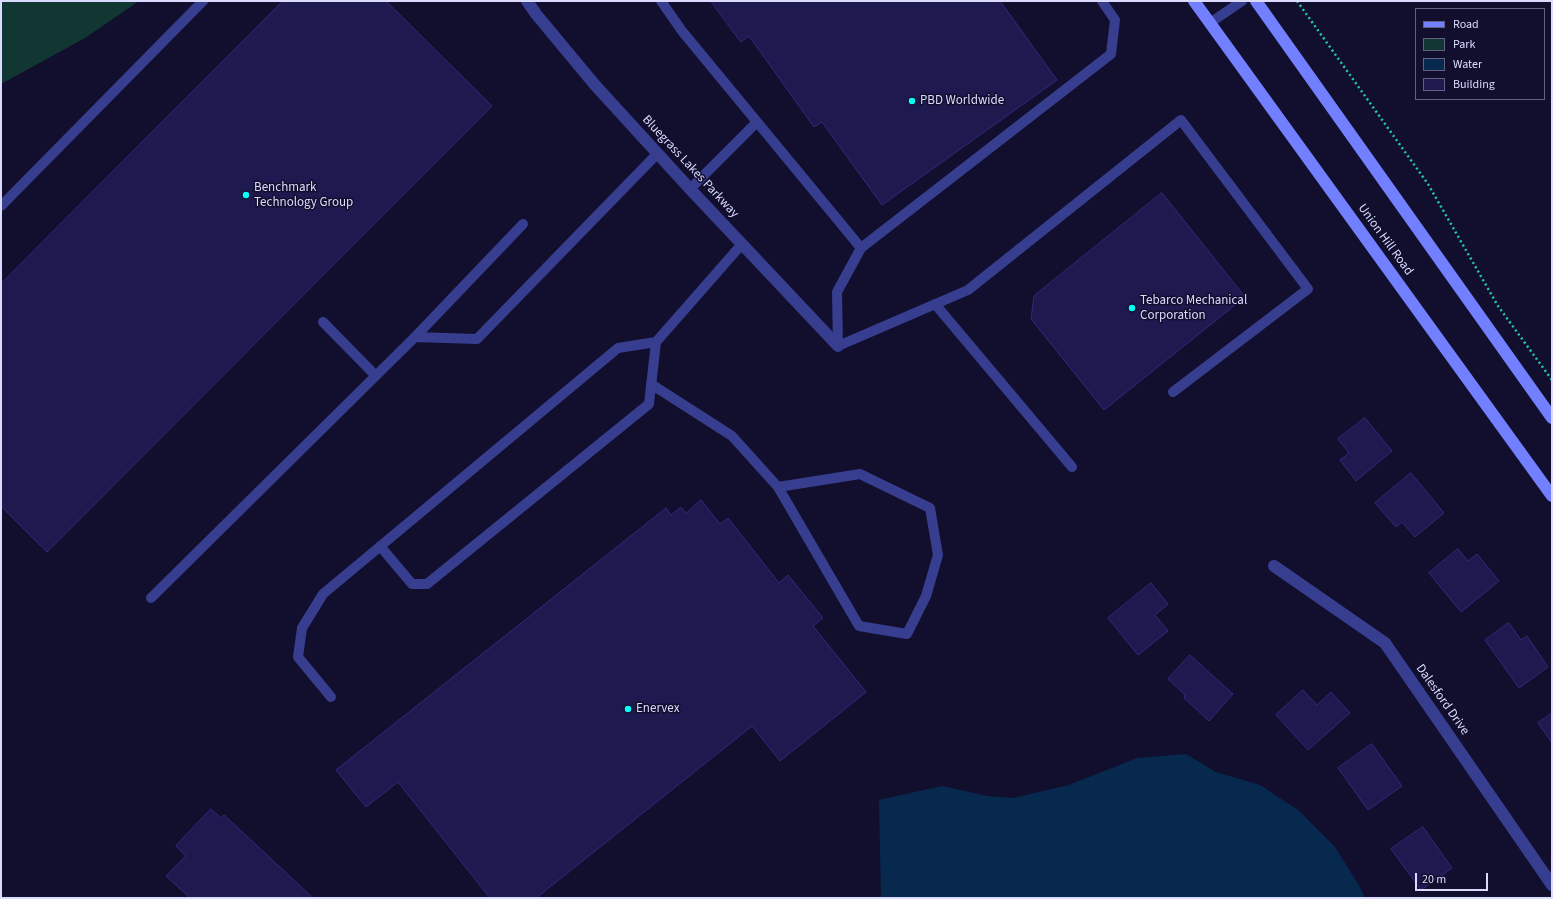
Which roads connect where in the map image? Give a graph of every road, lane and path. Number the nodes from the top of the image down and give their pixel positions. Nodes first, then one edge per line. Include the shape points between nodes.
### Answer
1 (202, 1) edge
2 (527, 1) edge
3 (661, 1) edge
4 (1102, 1) edge
5 (1194, 1) edge
6 (1242, 1) edge
7 (1256, 1) edge
8 (1297, 1) edge
9 (1210, 23) junction
10 (757, 122) junction
11 (658, 153) junction
12 (690, 189) junction
13 (1, 206) edge
14 (523, 224) dead end
15 (742, 244) junction
16 (861, 248) junction
17 (935, 304) junction
18 (323, 322) dead end
19 (414, 337) junction
20 (656, 342) junction
21 (838, 346) junction
22 (375, 376) junction
23 (1552, 380) edge
24 (651, 384) junction
25 (1173, 392) dead end
26 (1552, 418) edge
27 (1072, 467) dead end
28 (778, 487) junction
29 (1552, 496) edge
30 (380, 546) junction
31 (1274, 566) dead end
32 (151, 598) dead end
33 (331, 697) dead end
34 (1552, 885) edge

1 - 13 lane
2 - 11 street, Bluegrass Lakes Parkway via 595,85
3 - 10 lane via 682,31
4 - 16 lane via 1115,20 1111,54
5 - 9 street, Union Hill Road
6 - 9 lane
7 - 26 street
8 - 23 path via 1428,184 1498,306
9 - 29 street, Union Hill Road
10 - 12 lane
10 - 16 lane
11 - 12 street, Bluegrass Lakes Parkway
11 - 19 lane via 477,339
12 - 15 street, Bluegrass Lakes Parkway
14 - 19 lane
15 - 20 lane
15 - 21 street, Bluegrass Lakes Parkway
16 - 21 lane via 838,292
17 - 21 lane
17 - 25 lane via 968,290 1181,120 1308,289
17 - 27 lane
18 - 22 lane
19 - 22 lane
20 - 24 lane
20 - 30 lane via 618,348
22 - 32 lane
24 - 28 lane via 732,436
24 - 30 lane via 649,404 427,584 412,584
28 - 28 lane via 859,626 907,634 926,596 938,555 930,508 860,474
30 - 33 lane via 322,594 302,628 298,657
31 - 34 street, Dalesford Drive via 1385,643

